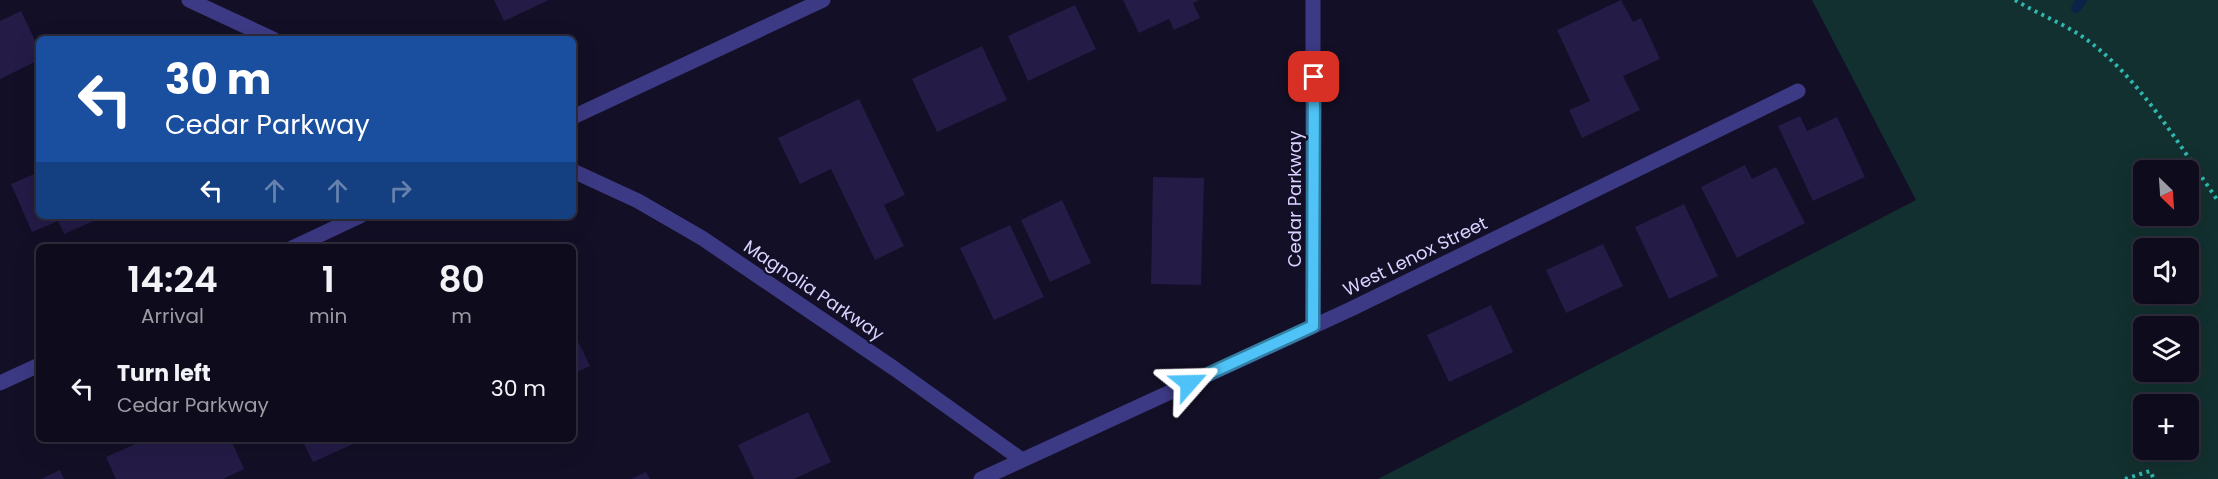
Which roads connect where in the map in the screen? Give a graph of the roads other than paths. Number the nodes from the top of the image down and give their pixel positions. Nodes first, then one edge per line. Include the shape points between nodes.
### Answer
1 (189, 0) edge
2 (823, 0) edge
3 (1313, 0) edge
4 (267, 36) edge
5 (1798, 91) dead end
6 (576, 116) edge
7 (576, 172) edge
8 (354, 219) edge
9 (300, 244) edge
10 (1313, 326) junction
11 (36, 366) edge
12 (0, 383) edge
13 (1022, 460) junction
14 (981, 479) edge

1 - 4 street
2 - 6 street
3 - 10 street, Cedar Parkway
5 - 10 street, West Lenox Street
7 - 13 street, Magnolia Parkway via 638,201 702,238
8 - 9 street
10 - 13 street, West Lenox Street
11 - 12 street
13 - 14 street, West Lenox Street

